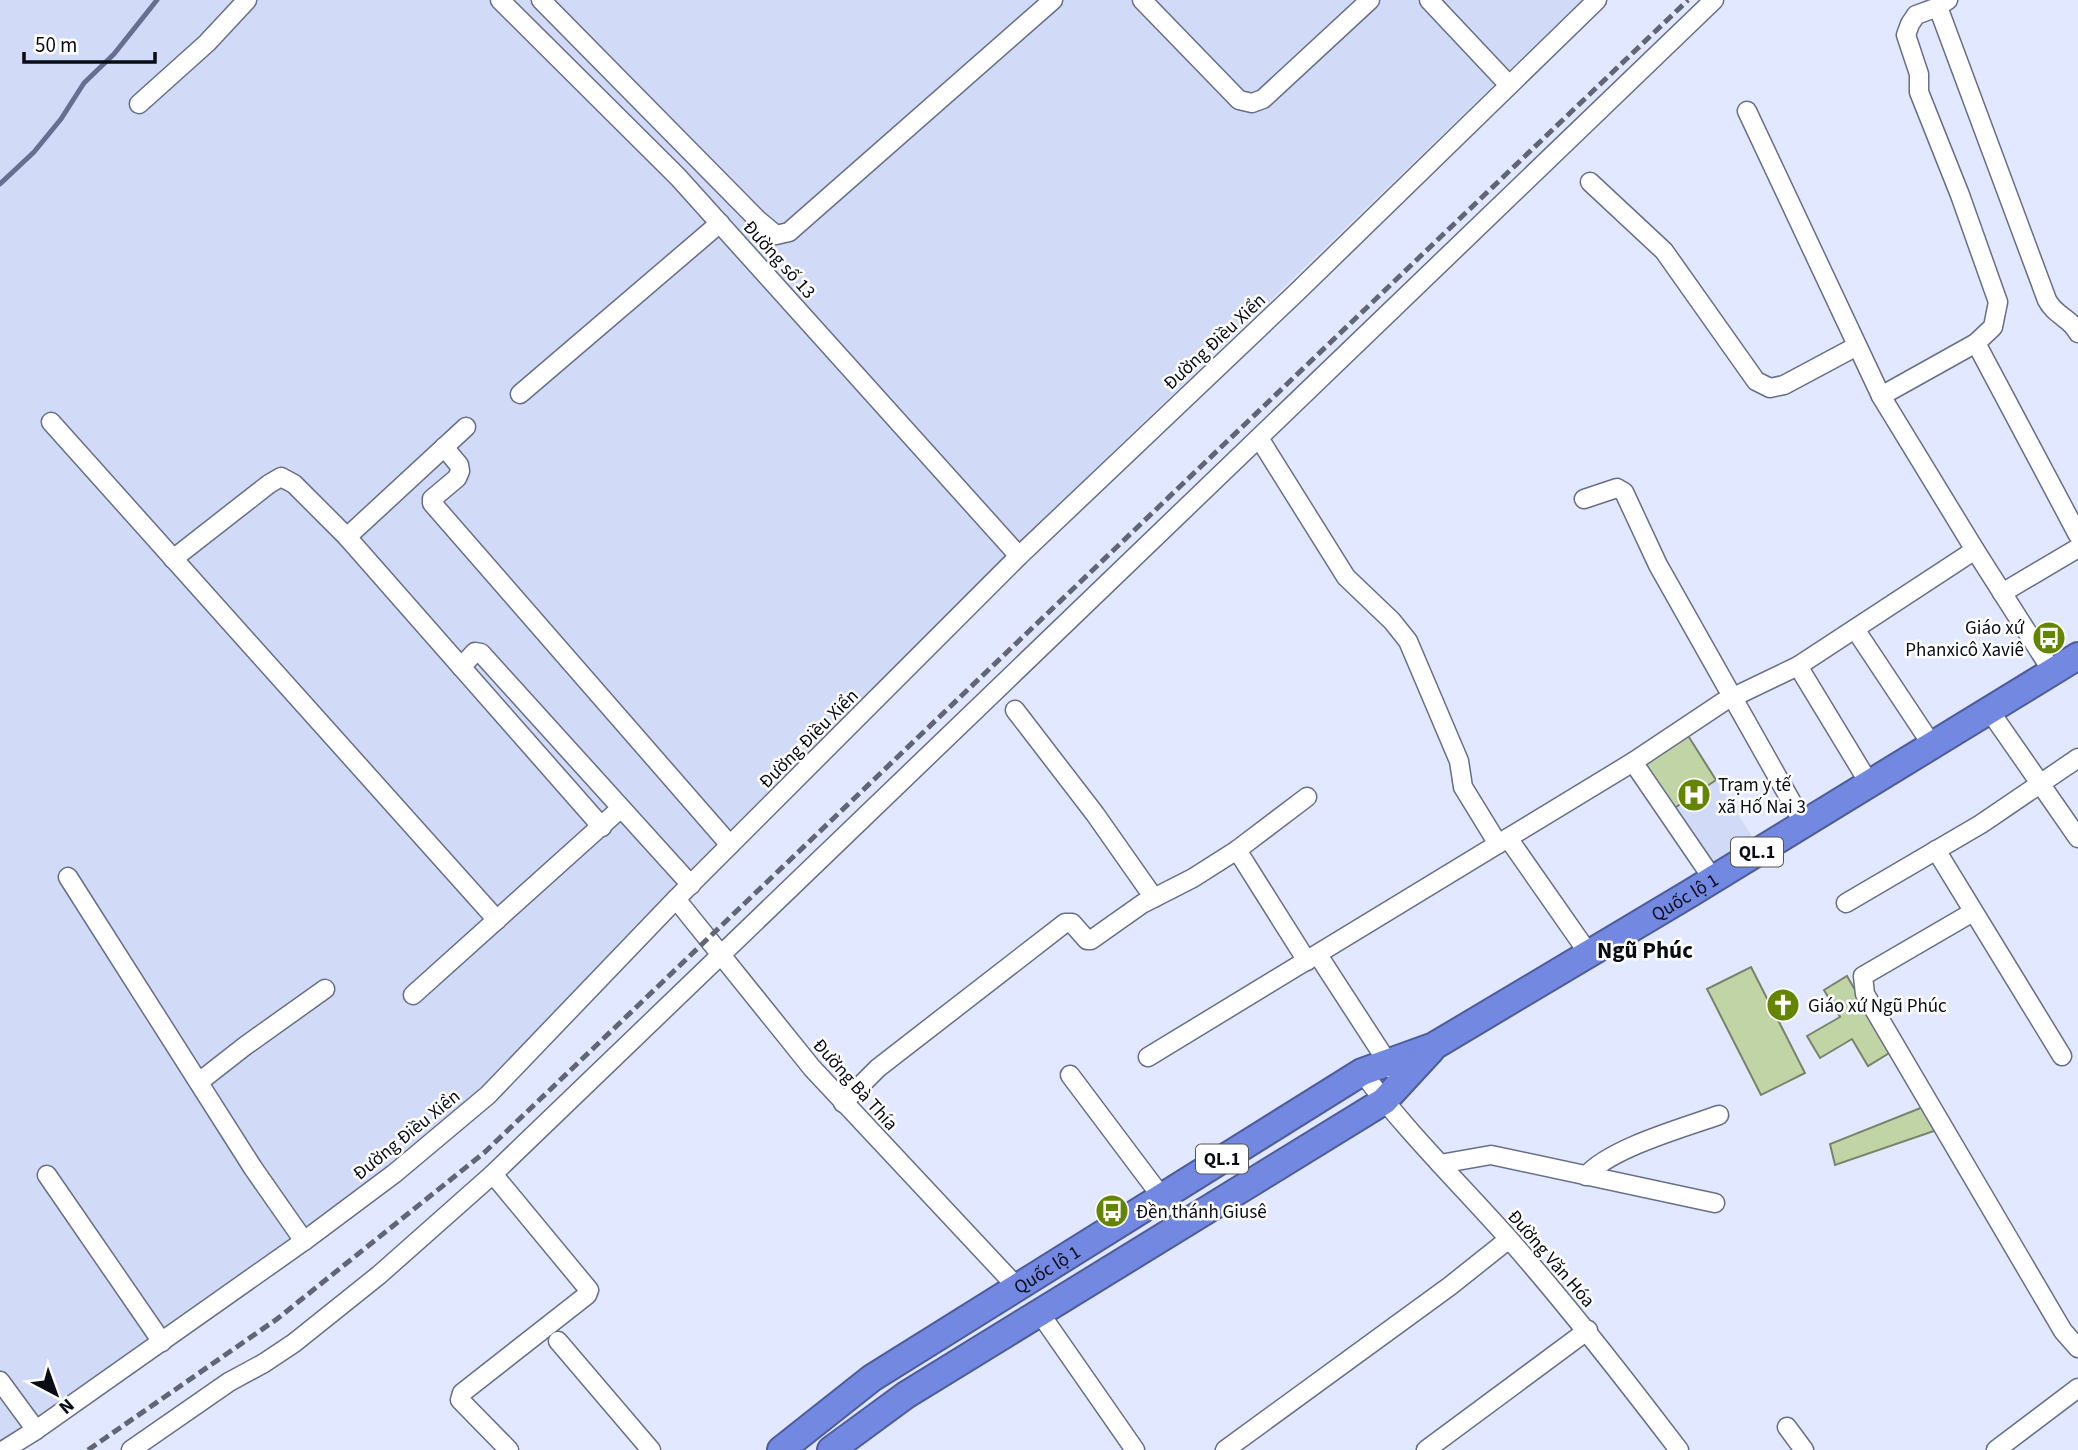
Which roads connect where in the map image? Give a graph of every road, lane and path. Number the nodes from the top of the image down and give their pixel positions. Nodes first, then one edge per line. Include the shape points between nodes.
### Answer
1 (247, 0) edge
2 (500, 0) edge
3 (541, 0) edge
4 (1053, 0) edge
5 (1142, 0) edge
6 (1370, 0) edge
7 (1429, 0) edge
8 (1597, 0) edge
9 (1714, 0) edge
10 (1943, 3) edge
11 (1509, 85) junction
12 (139, 104) dead end
13 (1747, 111) dead end
14 (1590, 182) dead end
15 (720, 223) junction
16 (2078, 333) edge
17 (1976, 343) junction
18 (1857, 346) junction
19 (520, 394) dead end
20 (1881, 396) junction
21 (51, 422) dead end
22 (466, 427) dead end
23 (1259, 438) junction
24 (444, 447) junction
25 (1584, 499) dead end
26 (2078, 535) edge
27 (347, 537) junction
28 (2078, 548) edge
29 (1975, 550) junction
30 (1019, 556) junction
31 (173, 559) junction
32 (2002, 593) junction
33 (1855, 629) junction
34 (2078, 656) edge
35 (1798, 666) junction
36 (461, 667) junction
37 (2053, 671) junction
38 (1735, 698) junction
39 (1015, 710) dead end
40 (1989, 710) junction
41 (1932, 745) junction
42 (2078, 758) edge
43 (1633, 762) junction
44 (1869, 783) junction
45 (2040, 783) junction
46 (1307, 797) dead end
47 (620, 809) junction
48 (1804, 824) junction
49 (602, 827) junction
50 (2078, 838) edge
51 (1503, 841) junction
52 (730, 845) junction
53 (1237, 850) junction
54 (1936, 850) junction
55 (68, 877) dead end
56 (1713, 879) junction
57 (691, 885) junction
58 (1154, 898) junction
59 (676, 900) junction
60 (1846, 903) dead end
61 (1973, 912) junction
62 (497, 920) junction
63 (1589, 954) junction
64 (722, 955) junction
65 (1313, 958) junction
66 (325, 989) dead end
67 (413, 995) dead end
68 (2062, 1056) dead end
69 (1148, 1057) dead end
70 (1362, 1072) junction
71 (1070, 1075) dead end
72 (199, 1082) junction
73 (1391, 1082) junction
74 (843, 1102) junction
75 (1719, 1115) dead end
76 (1440, 1164) junction
77 (494, 1174) junction
78 (47, 1175) dead end
79 (1586, 1176) junction
80 (1161, 1196) junction
81 (1715, 1203) dead end
82 (1509, 1239) junction
83 (304, 1241) junction
84 (1016, 1286) junction
85 (1039, 1312) junction
86 (1588, 1330) junction
87 (558, 1341) dead end
88 (162, 1342) junction
89 (2078, 1348) edge
90 (0, 1381) edge
91 (2078, 1388) edge
92 (1787, 1427) dead end
93 (36, 1430) junction
94 (4, 1450) edge
95 (131, 1450) edge
96 (509, 1450) edge
97 (650, 1450) edge
98 (781, 1450) edge
99 (831, 1450) edge
100 (1135, 1450) edge
101 (1225, 1450) edge
102 (1426, 1450) edge
103 (1679, 1450) edge
104 (1804, 1450) edge
105 (1996, 1450) edge

1 - 12 street
2 - 15 street, Đường số 13
3 - 4 street via 776,235 789,232
5 - 6 street via 1239,100 1252,103 1263,99
7 - 11 street
8 - 11 street, Đường Điều Xiển
9 - 23 street
10 - 16 street via 2047,300
10 - 17 street via 1916,16 1906,35 1919,74 1919,93 1998,302 1993,327
11 - 30 street, Đường Điều Xiển
13 - 18 street
14 - 18 street via 1664,251 1756,381 1770,388 1784,385
15 - 19 street
15 - 30 street, Đường số 13
17 - 20 street
17 - 26 street
18 - 20 street
20 - 29 street
21 - 31 street
22 - 24 street
23 - 51 street via 1346,576 1408,641 1459,761 1463,787
23 - 64 street
24 - 27 street
24 - 52 street via 460,471 432,503
25 - 38 street via 1617,488 1624,492 1658,565
27 - 31 street via 294,484 281,477
27 - 36 street
28 - 32 street
29 - 32 street
29 - 33 street
30 - 52 street, Đường Điều Xiển
31 - 62 street
32 - 37 street
33 - 35 street
33 - 41 street
34 - 37 highway, Quốc lộ 1 / QL.1
35 - 38 street
35 - 44 street
36 - 47 street via 475,652 481,653
36 - 49 street
37 - 40 highway, Quốc lộ 1 / QL.1
38 - 43 street
38 - 48 street
39 - 58 street
40 - 41 highway, Quốc lộ 1 / QL.1
40 - 45 street
41 - 44 highway, Quốc lộ 1 / QL.1
42 - 45 street
43 - 51 street
43 - 56 street
44 - 48 highway, Quốc lộ 1 / QL.1
45 - 50 street
45 - 54 street
46 - 53 street
47 - 49 street
47 - 57 street
48 - 56 highway, Quốc lộ 1 / QL.1
49 - 62 street
51 - 63 street
51 - 65 street
52 - 57 street, Đường Điều Xiển
53 - 58 street
53 - 65 street
54 - 60 street
54 - 61 street
55 - 72 street
56 - 63 highway, Quốc lộ 1 / QL.1
57 - 59 street, Đường Điều Xiển
58 - 74 street via 1091,940 1072,923 1065,923 878,1068
59 - 64 street, Đường Bà Thía
59 - 83 street, Đường Điều Xiển via 488,1095 396,1173
61 - 68 street
61 - 89 street via 1863,976 1865,994 2063,1331
62 - 67 street
63 - 73 highway, Quốc lộ 1 / QL.1 via 1434,1046
64 - 74 street, Đường Bà Thía
64 - 77 street
65 - 69 street
65 - 73 street
66 - 72 street
70 - 73 highway, Quốc lộ 1 / QL.1
70 - 73 street
70 - 80 highway, Quốc lộ 1 / QL.1
71 - 80 street
72 - 83 street
73 - 76 street, Đường Văn Hóa
73 - 85 highway, Quốc lộ 1 / QL.1
74 - 84 street, Đường Bà Thía
75 - 79 street via 1612,1155
76 - 79 street via 1491,1155
76 - 82 street, Đường Văn Hóa
77 - 95 street via 293,1343
77 - 96 street via 589,1290 462,1392 460,1400
78 - 88 street
79 - 81 street
80 - 84 highway, Quốc lộ 1 / QL.1
82 - 86 street, Đường Văn Hóa
82 - 101 street
83 - 88 street, Đường Điều Xiển
84 - 85 highway
84 - 98 highway, Quốc lộ 1 / QL.1 via 872,1378
85 - 99 highway, Quốc lộ 1 / QL.1 via 906,1395
85 - 100 street
86 - 102 street
86 - 103 street, Đường Văn Hóa
87 - 97 street
88 - 93 street, Đường Điều Xiển
90 - 93 street
91 - 105 street
92 - 104 street
93 - 94 street, Đường Điều Xiển

